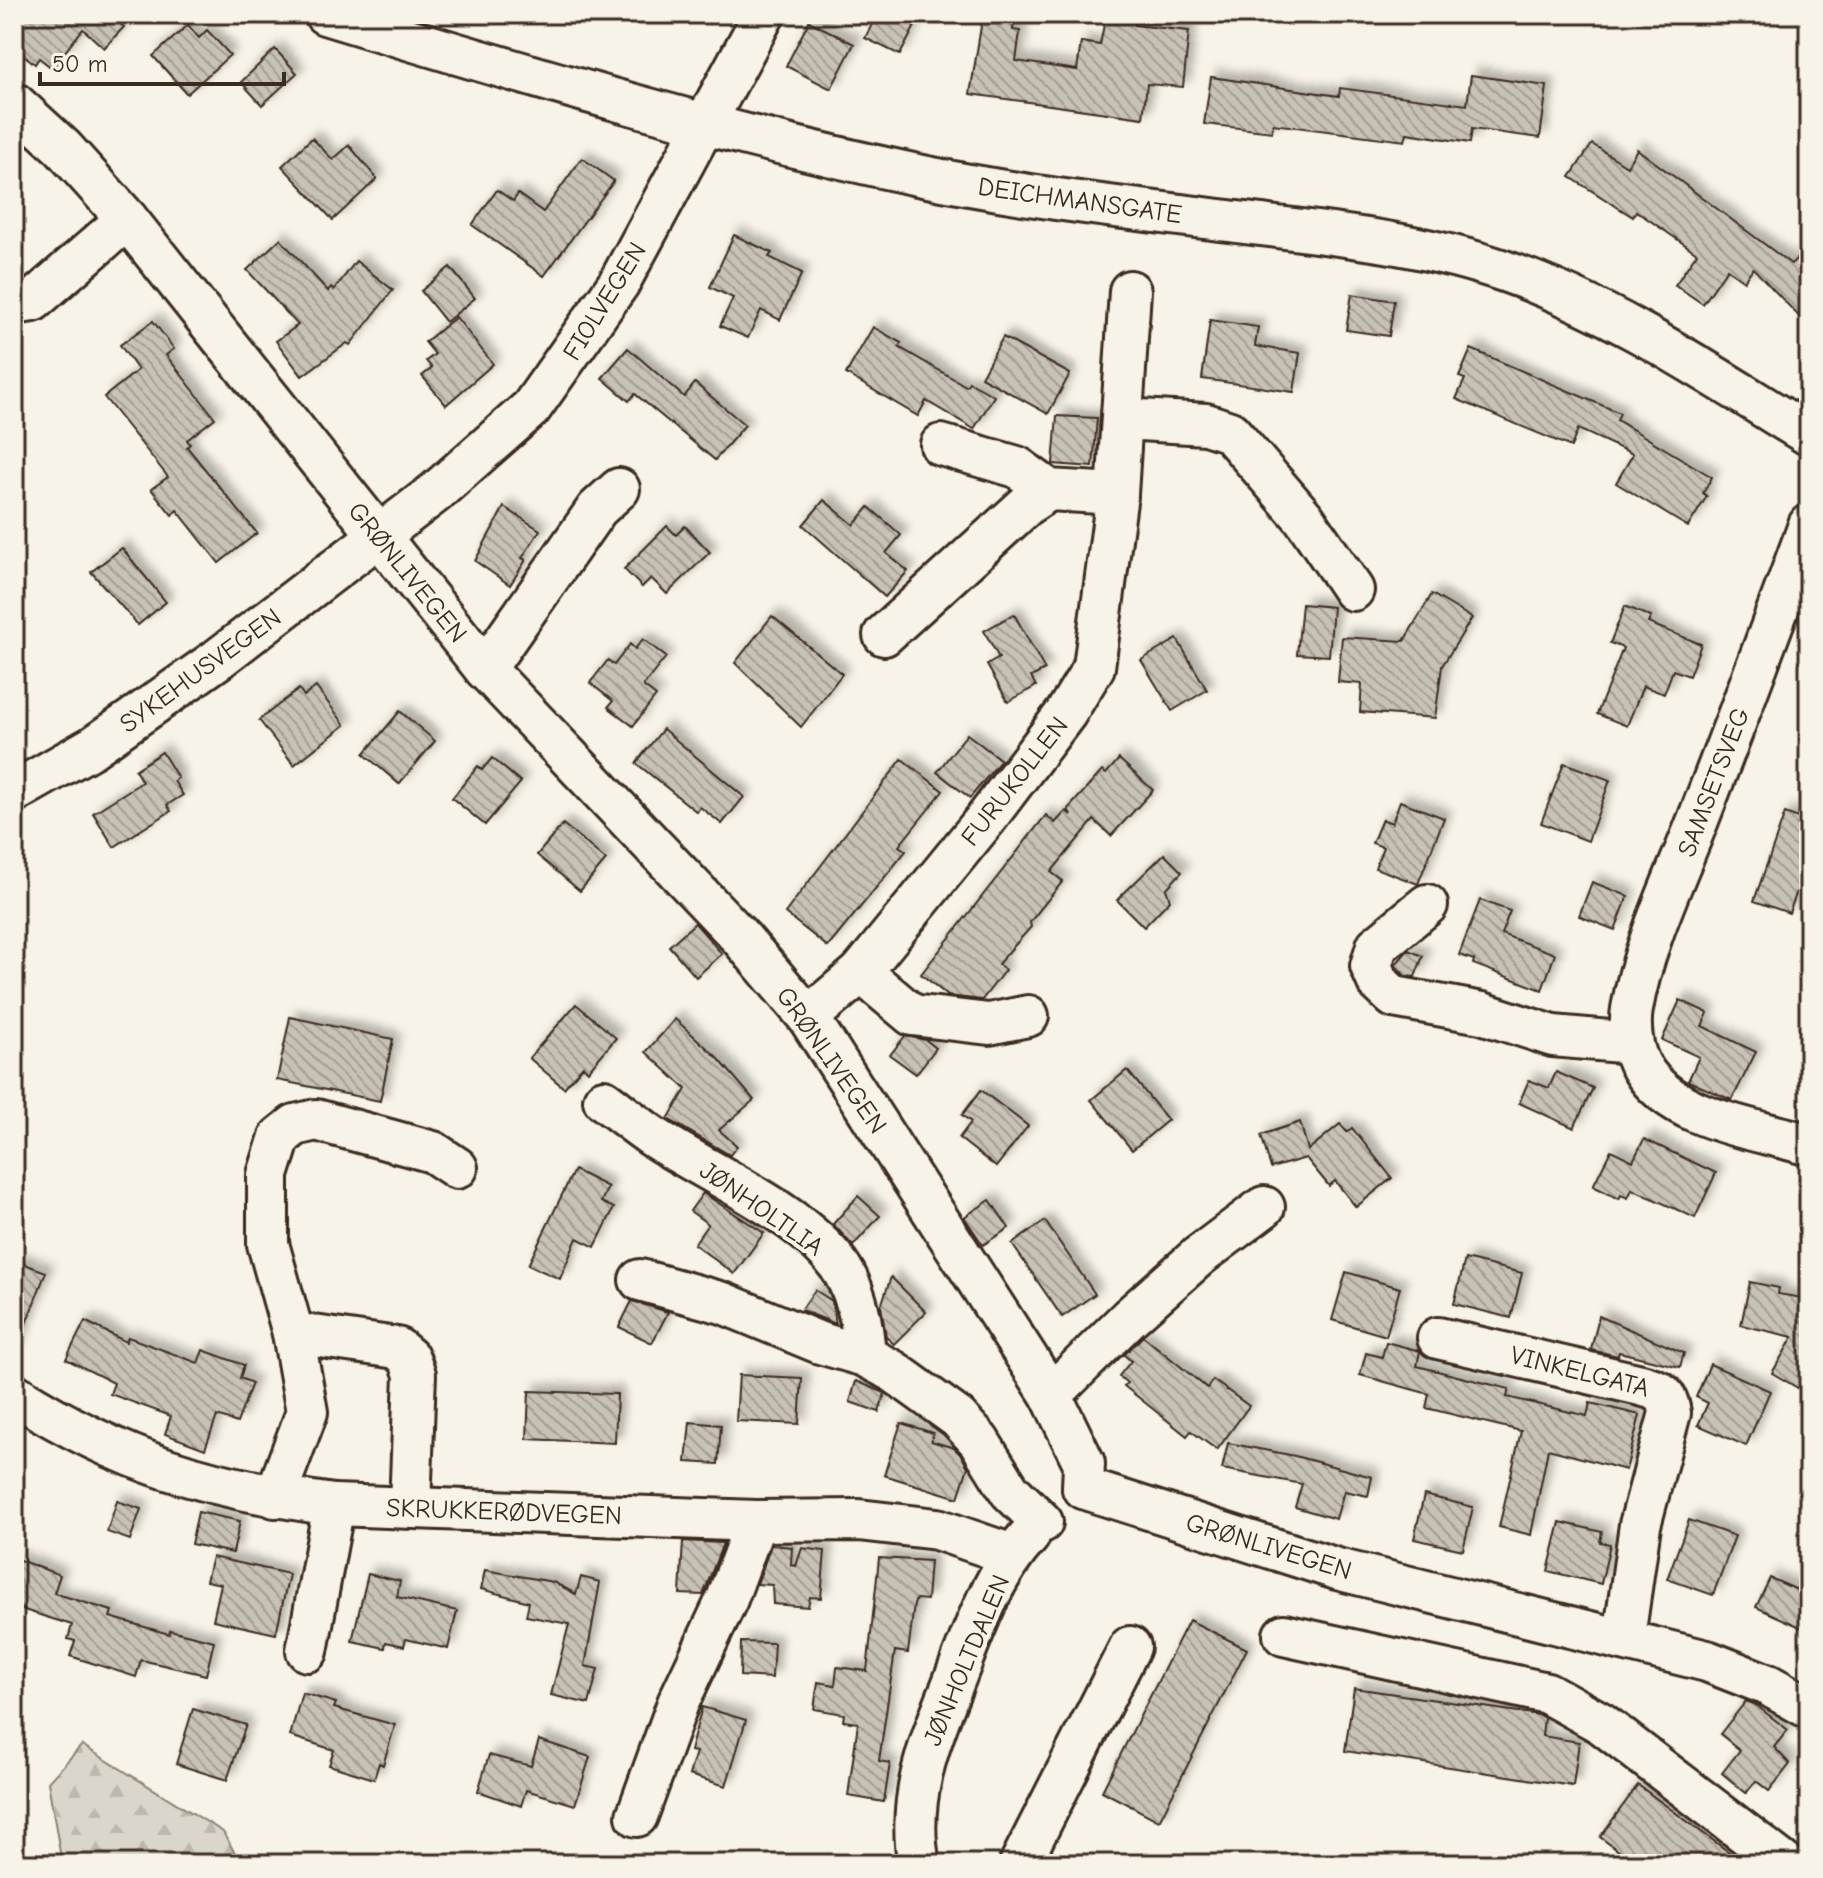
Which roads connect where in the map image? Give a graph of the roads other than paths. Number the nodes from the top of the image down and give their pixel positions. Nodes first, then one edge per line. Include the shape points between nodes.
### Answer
1 (325, 14) edge
2 (764, 14) edge
3 (14, 103) edge
4 (704, 124) junction
5 (127, 219) junction
6 (1130, 291) dead end
7 (14, 304) edge
8 (1123, 419) junction
9 (1809, 435) edge
10 (941, 445) dead end
11 (619, 489) dead end
12 (1049, 490) junction
13 (1117, 494) junction
14 (1809, 525) edge
15 (379, 537) junction
16 (1353, 590) dead end
17 (884, 635) dead end
18 (485, 669) junction
19 (14, 792) edge
20 (1427, 905) dead end
21 (861, 972) junction
22 (1028, 1016) dead end
23 (808, 1017) junction
24 (1632, 1043) junction
25 (604, 1100) dead end
26 (1809, 1145) edge
27 (457, 1168) dead end
28 (1264, 1207) dead end
29 (640, 1280) dead end
30 (293, 1333) junction
31 (1438, 1338) dead end
32 (865, 1356) junction
33 (14, 1394) edge
34 (1051, 1395) junction
35 (1083, 1488) junction
36 (275, 1497) junction
37 (334, 1505) junction
38 (410, 1507) junction
39 (756, 1521) junction
40 (1042, 1522) junction
41 (1012, 1555) junction
42 (1284, 1635) dead end
43 (1624, 1638) junction
44 (1130, 1647) dead end
45 (307, 1651) dead end
46 (1809, 1708) edge
47 (637, 1816) dead end
48 (919, 1864) edge
49 (1020, 1864) edge
50 (1785, 1864) edge

1 - 4 street, DEICHMANSGATE
2 - 4 street, FIOLVEGEN
3 - 5 street, GRØNLIVEGEN
4 - 9 street, DEICHMANSGATE via 930,177 1444,253 1506,271 1630,326
4 - 15 street, FIOLVEGEN via 619,283 539,398 496,443
5 - 7 street via 33,301
5 - 15 street, GRØNLIVEGEN
6 - 8 street, FURUKOLLEN
8 - 13 street, FURUKOLLEN
8 - 16 street via 1206,424 1230,432 1304,518
10 - 12 street via 1017,467
11 - 18 street via 597,509
12 - 13 street
12 - 17 street
13 - 21 street, FURUKOLLEN via 1094,667 985,820
14 - 24 street, SAMSETSVEG via 1656,927 1631,1011
15 - 18 street, GRØNLIVEGEN
15 - 19 street, SYKEHUSVEGEN via 167,696
18 - 23 street, GRØNLIVEGEN via 741,938
20 - 24 street via 1377,946 1371,966 1386,992 1482,1013 1553,1036
21 - 22 street via 912,1015 989,1024
21 - 23 street, FURUKOLLEN
23 - 34 street, GRØNLIVEGEN
24 - 26 street via 1641,1068 1686,1106
25 - 32 street, JØNHOLTLIA via 653,1137 786,1218 831,1255 852,1290
27 - 30 street via 433,1152 316,1120 295,1125 280,1137 268,1175 268,1244
28 - 34 street via 1199,1256
29 - 32 street via 723,1303
30 - 36 street via 307,1412
30 - 38 street via 397,1348 409,1358 415,1374
31 - 43 street, VINKELGATA via 1641,1385 1668,1397 1670,1413 1640,1525
32 - 40 street via 958,1418 1010,1491
33 - 36 street, SKRUKKERØDVEGEN via 99,1444 202,1482
34 - 35 street, GRØNLIVEGEN via 1084,1463
35 - 40 street, JØNHOLTDALEN
35 - 43 street, GRØNLIVEGEN via 1337,1569
36 - 37 street, SKRUKKERØDVEGEN
37 - 38 street, SKRUKKERØDVEGEN
37 - 45 street
38 - 39 street, SKRUKKERØDVEGEN
39 - 41 street, SKRUKKERØDVEGEN via 906,1524
39 - 47 street via 727,1599 678,1703
40 - 41 street, JØNHOLTDALEN
41 - 48 street, JØNHOLTDALEN via 968,1641 923,1763
42 - 50 street via 1529,1687 1568,1703
43 - 46 street, GRØNLIVEGEN via 1707,1661
44 - 49 street

